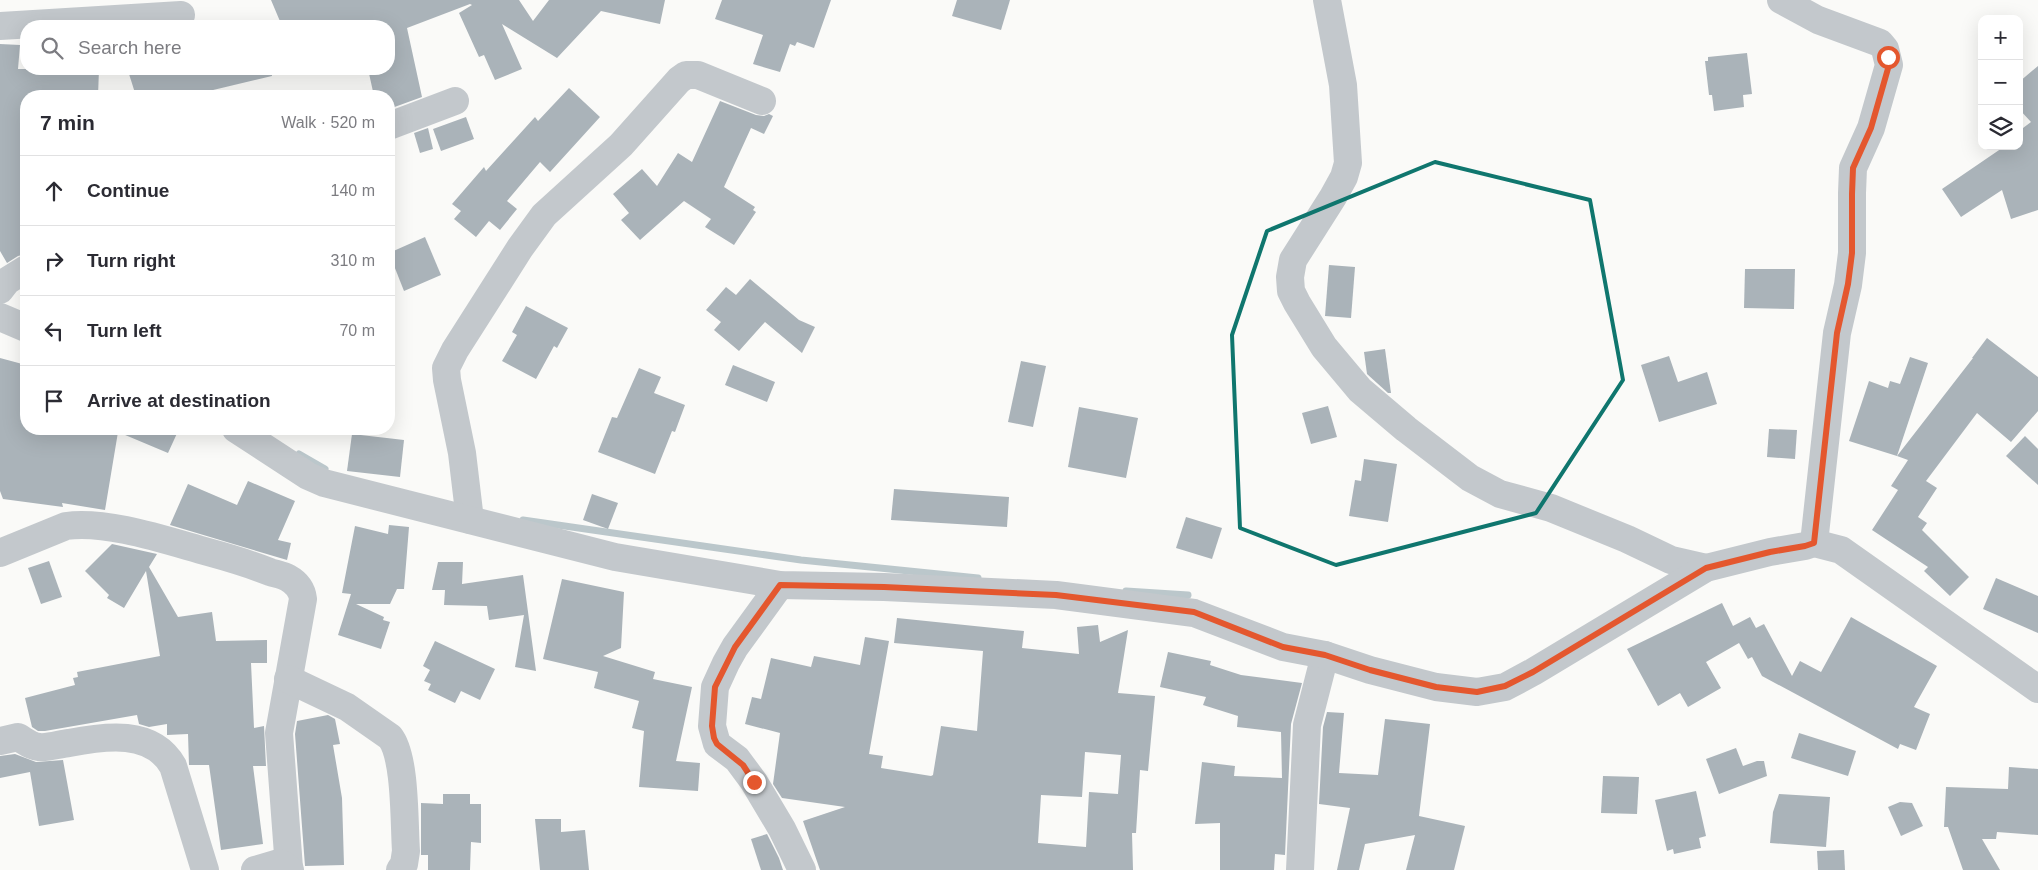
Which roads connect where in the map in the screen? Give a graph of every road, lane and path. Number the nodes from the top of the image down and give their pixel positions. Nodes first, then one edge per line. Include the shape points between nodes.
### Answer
1 (1327, 0) edge
2 (1782, 0) edge
3 (181, 14) dead end
4 (90, 20) edge
5 (20, 25) edge
6 (0, 26) edge
7 (456, 101) dead end
8 (762, 101) dead end
9 (395, 124) edge
10 (20, 273) edge
11 (0, 290) edge
12 (0, 317) edge
13 (20, 325) edge
14 (245, 435) edge
15 (470, 520) junction
16 (1814, 543) junction
17 (0, 553) edge
18 (1706, 568) junction
19 (780, 585) junction
20 (1325, 655) junction
21 (288, 679) junction
22 (2038, 689) edge
23 (0, 741) edge
24 (289, 869) edge
25 (205, 870) edge
26 (255, 870) edge
27 (400, 870) edge
28 (802, 870) edge
29 (1300, 870) edge

1 - 18 street via 1343,85 1348,163 1333,197 1293,260 1290,277 1296,303 1324,347 1360,390 1470,478 1500,494 1551,508 1671,560
2 - 16 street via 1818,20 1880,43 1889,61 1871,128 1853,168 1852,253 1837,333
3 - 4 street
5 - 6 street
7 - 9 street
8 - 15 street via 698,75 686,75 621,145 544,215 520,248 446,368 462,453
10 - 11 street
12 - 13 street
14 - 15 street via 308,476
15 - 19 street via 615,557
16 - 18 street
16 - 22 street via 1841,550
17 - 21 street via 66,526 100,526 243,561 288,578 302,592 303,599
18 - 20 street via 1505,686 1477,692 1436,687
19 - 20 street via 1046,594 1194,612 1283,647
19 - 28 street via 726,663 715,687 712,726 717,744 737,759 754,782
20 - 29 street via 1307,725
21 - 24 street via 278,733
21 - 27 street via 347,707 394,742 400,764 406,851
23 - 25 street via 18,737 40,747 95,738 122,738 154,745 173,766
24 - 26 street via 279,863

